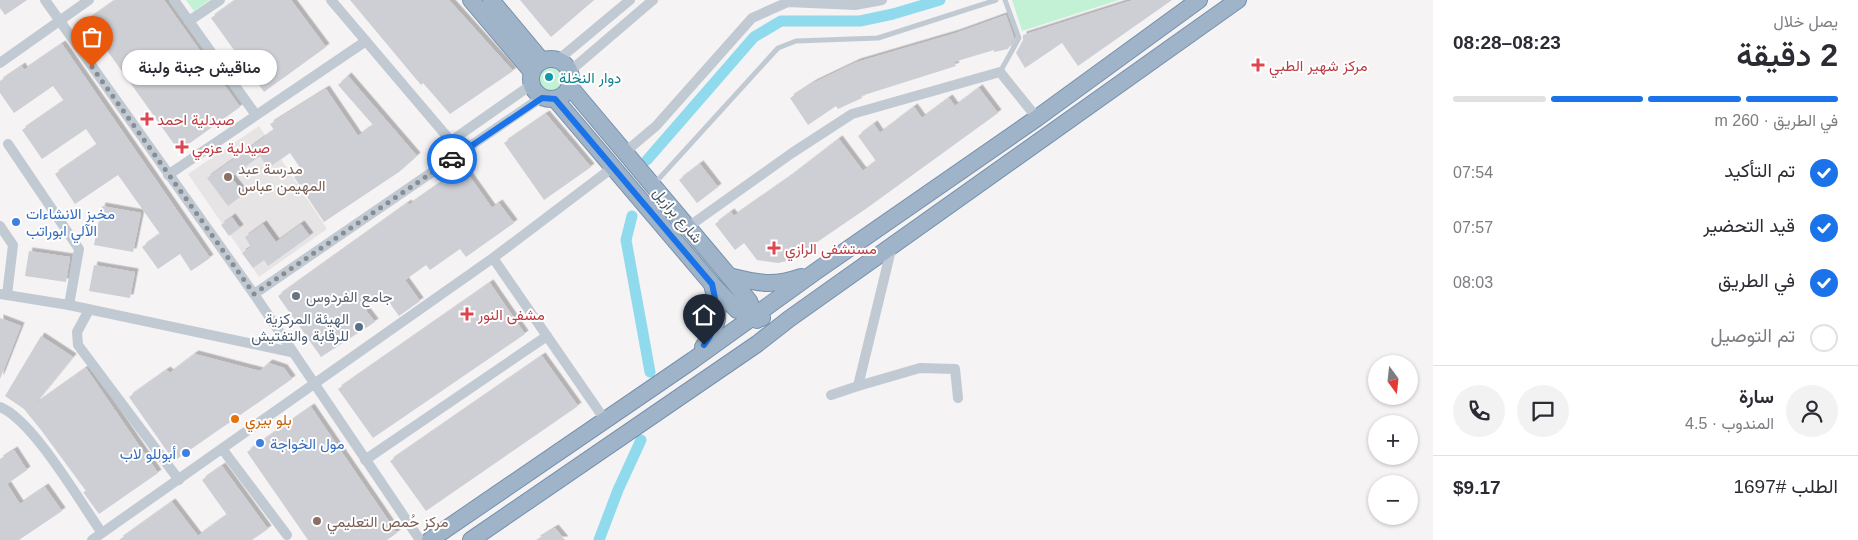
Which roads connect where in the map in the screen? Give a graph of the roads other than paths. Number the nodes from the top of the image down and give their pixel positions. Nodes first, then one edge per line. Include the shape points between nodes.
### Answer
1 (45, 0) edge
2 (89, 0) edge
3 (174, 0) edge
4 (220, 0) edge
5 (331, 0) edge
6 (471, 0) edge
7 (491, 0) edge
8 (630, 0) edge
9 (653, 0) edge
10 (882, 0) edge
11 (996, 0) edge
12 (1005, 0) edge
13 (1199, 0) edge
14 (1238, 0) edge
15 (789, 1) edge
16 (59, 20) junction
17 (189, 21) junction
18 (366, 41) junction
19 (0, 63) edge
20 (535, 72) junction
21 (1000, 72) junction
22 (566, 73) junction
23 (549, 98) junction
24 (256, 115) junction
25 (1037, 118) junction
26 (451, 141) junction
27 (8, 144) dead end
28 (461, 153) junction
29 (624, 153) junction
30 (612, 168) junction
31 (168, 175) junction
32 (653, 185) junction
33 (0, 226) edge
34 (688, 227) junction
35 (893, 245) junction
36 (493, 258) junction
37 (815, 272) junction
38 (729, 276) junction
39 (712, 284) junction
40 (4, 294) edge
41 (254, 294) junction
42 (69, 305) junction
43 (90, 310) junction
44 (756, 315) junction
45 (788, 318) junction
46 (547, 336) junction
47 (757, 344) junction
48 (291, 352) junction
49 (693, 360) junction
50 (315, 384) junction
51 (858, 386) junction
52 (831, 395) dead end
53 (958, 398) dead end
54 (0, 407) edge
55 (605, 420) junction
56 (223, 450) junction
57 (365, 460) junction
58 (179, 480) junction
59 (102, 533) junction
60 (286, 538) edge
61 (92, 540) edge
62 (420, 540) edge
63 (430, 540) edge
64 (471, 540) edge

1 - 16 street
2 - 16 street
3 - 17 street
4 - 17 street
5 - 18 street
6 - 20 highway
7 - 20 highway
8 - 22 street
9 - 22 street
10 - 15 street via 855,5
11 - 32 lane via 878,38 796,41 778,48
12 - 21 lane via 1019,38
13 - 25 highway
14 - 35 highway
15 - 29 street via 752,18 656,126
16 - 19 street
16 - 31 street
17 - 24 street
18 - 24 street
18 - 26 street
20 - 22 highway
20 - 23 highway, شارع برازيل
20 - 26 street
21 - 25 street
21 - 34 street via 852,114
22 - 23 highway via 562,96
22 - 29 highway, شارع برازيل
23 - 28 street
23 - 30 highway, شارع برازيل
24 - 31 street
25 - 37 highway
26 - 28 street
27 - 42 street via 79,250
28 - 41 street
29 - 32 highway, شارع برازيل
30 - 36 street
30 - 39 highway, شارع برازيل
31 - 41 street
32 - 34 highway, شارع برازيل
33 - 40 street via 13,245
34 - 38 highway, شارع برازيل
35 - 45 highway
35 - 51 street
36 - 46 street
36 - 50 street
37 - 38 highway via 764,285
37 - 44 highway
38 - 44 highway, شارع برازيل
39 - 44 highway via 737,310
39 - 49 highway, شارع برازيل via 717,306 716,330
40 - 42 street
41 - 48 street
42 - 43 street
43 - 48 street
43 - 58 street via 77,332 78,345
44 - 45 highway via 769,321
44 - 47 highway via 760,327
44 - 49 highway
45 - 47 highway
46 - 55 street
46 - 57 street
47 - 64 highway
48 - 50 street
49 - 55 highway
50 - 56 street
50 - 57 street
51 - 52 street
51 - 53 street via 920,368 955,369
54 - 59 street via 34,436
55 - 63 highway
56 - 58 street
56 - 60 street
57 - 62 street
58 - 59 street
59 - 61 street

